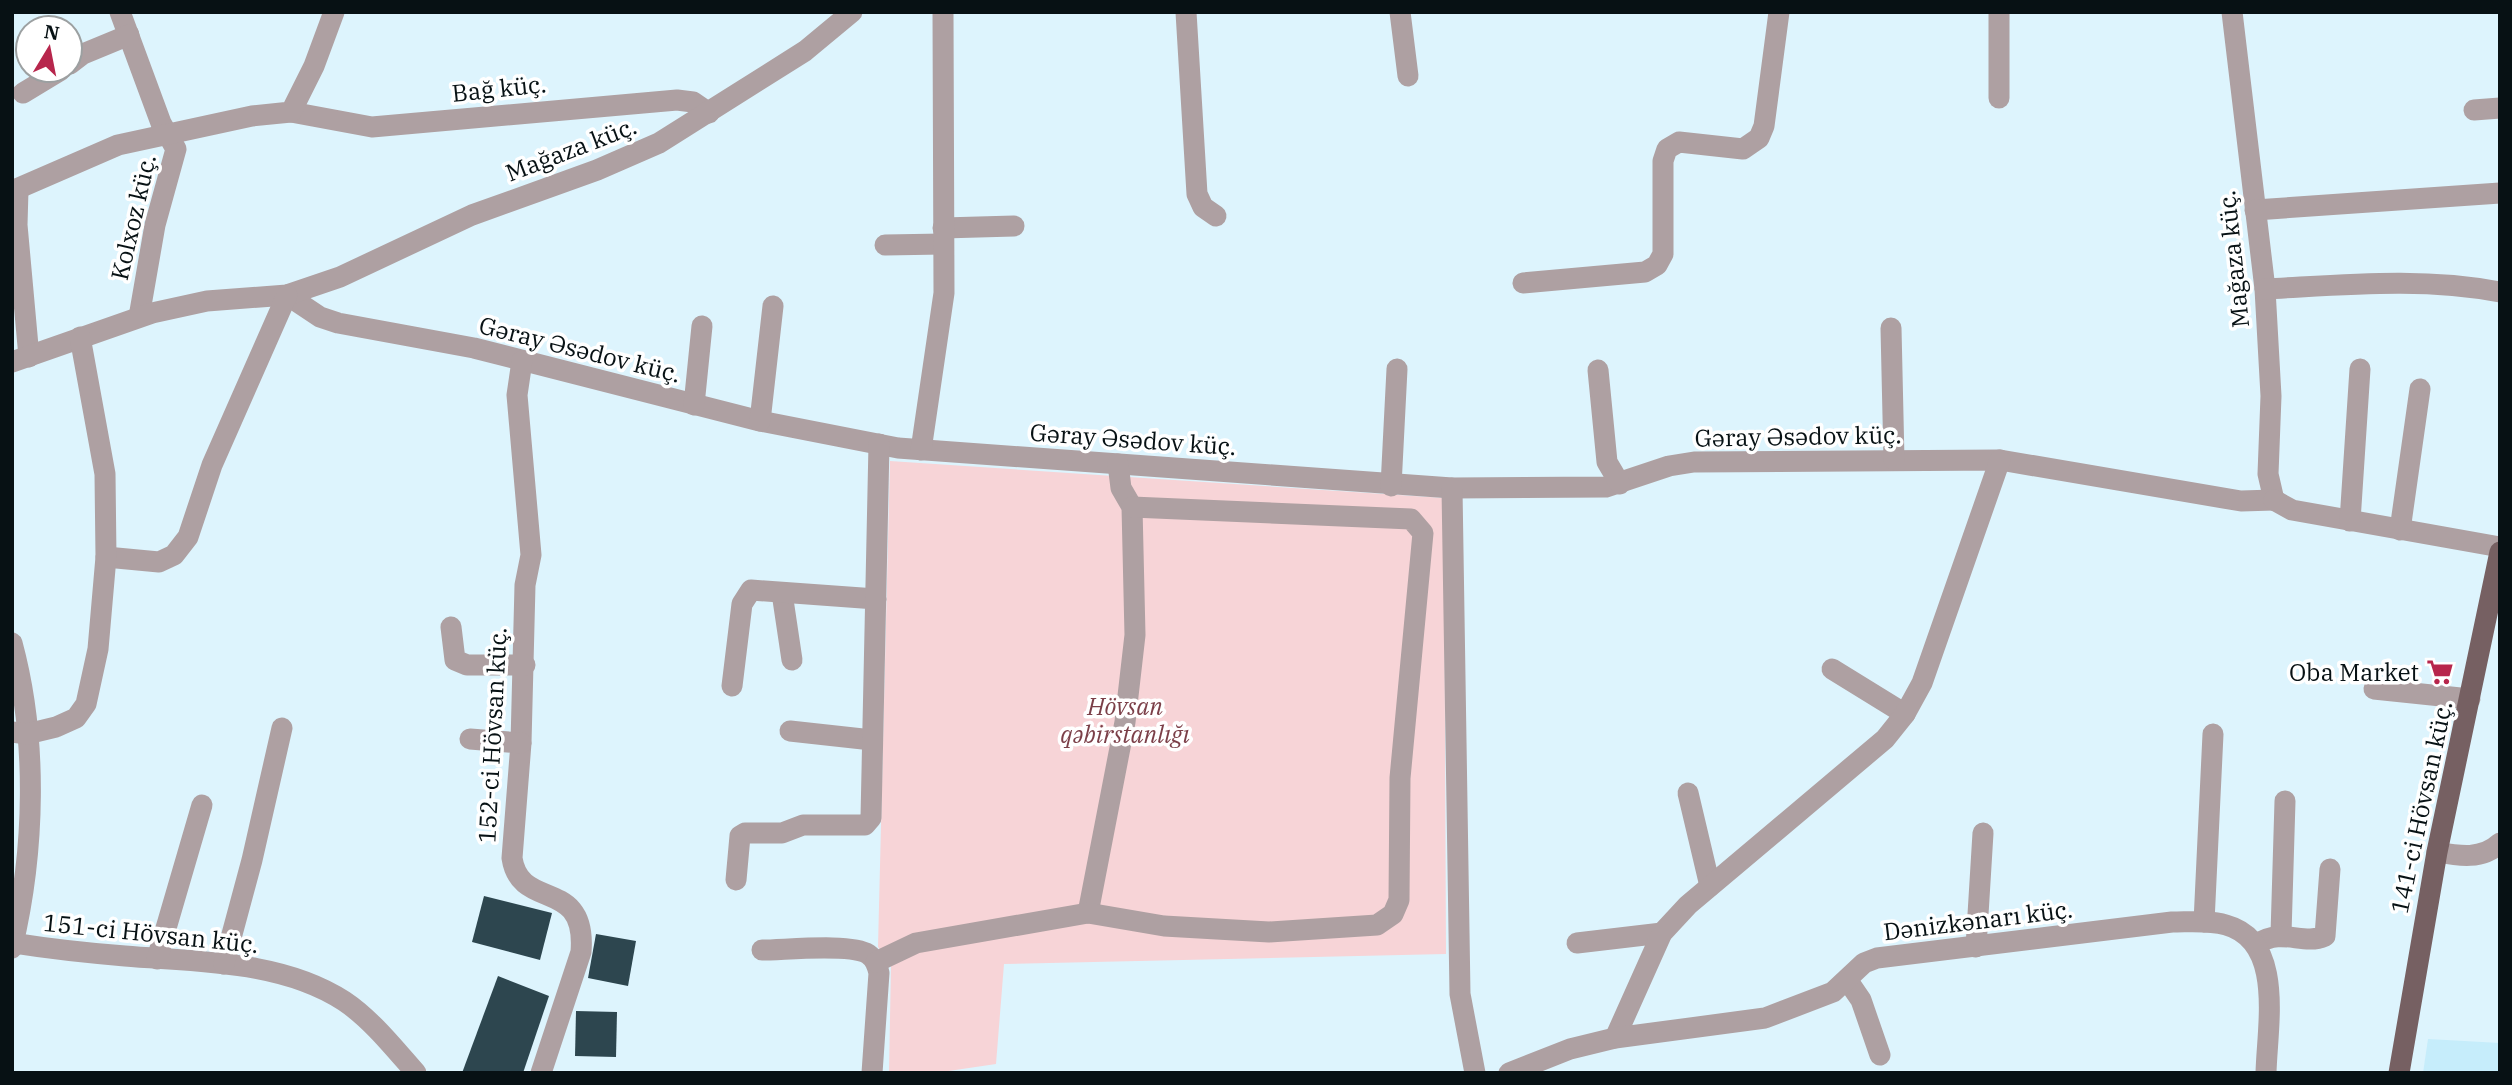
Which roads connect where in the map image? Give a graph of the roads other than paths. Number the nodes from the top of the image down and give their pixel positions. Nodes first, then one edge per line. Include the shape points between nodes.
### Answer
1 (120, 12) edge
2 (334, 12) edge
3 (852, 12) edge
4 (943, 12) edge
5 (1186, 12) edge
6 (1400, 12) edge
7 (1779, 12) edge
8 (1999, 12) edge
9 (2232, 12) edge
10 (129, 35) junction
11 (84, 54) edge
12 (1408, 76) dead end
13 (38, 84) edge
14 (23, 93) dead end
15 (1999, 99) dead end
16 (2500, 107) edge
17 (2474, 110) dead end
18 (291, 112) junction
19 (709, 113) junction
20 (170, 136) junction
21 (15, 190) edge
22 (2500, 193) edge
23 (2255, 210) junction
24 (1216, 215) dead end
25 (1014, 226) dead end
26 (943, 236) junction
27 (885, 245) dead end
28 (1523, 282) dead end
29 (2265, 289) junction
30 (2500, 292) edge
31 (287, 295) junction
32 (773, 306) dead end
33 (139, 317) junction
34 (702, 326) dead end
35 (1891, 328) dead end
36 (80, 337) junction
37 (20, 359) edge
38 (522, 360) junction
39 (1397, 369) dead end
40 (2360, 369) dead end
41 (1598, 370) dead end
42 (2420, 389) dead end
43 (694, 405) junction
44 (760, 421) junction
45 (880, 444) junction
46 (921, 450) junction
47 (1894, 460) junction
48 (2000, 460) junction
49 (1118, 464) junction
50 (1620, 484) junction
51 (1391, 485) junction
52 (1452, 488) junction
53 (2274, 500) junction
54 (1132, 507) junction
55 (2350, 521) junction
56 (2400, 530) junction
57 (2500, 547) edge
58 (2500, 552) edge
59 (106, 556) junction
60 (782, 593) junction
61 (876, 599) junction
62 (451, 627) dead end
63 (12, 643) edge
64 (792, 660) dead end
65 (525, 665) junction
66 (1832, 669) dead end
67 (732, 687) dead end
68 (2374, 690) dead end
69 (2470, 699) junction
70 (1905, 714) junction
71 (282, 728) dead end
72 (790, 732) dead end
73 (20, 733) edge
74 (2213, 734) dead end
75 (470, 739) dead end
76 (872, 740) junction
77 (522, 744) junction
78 (1688, 793) dead end
79 (2285, 801) dead end
80 (202, 804) dead end
81 (1983, 833) dead end
82 (20, 835) edge
83 (2500, 843) edge
84 (2437, 852) junction
85 (2330, 869) dead end
86 (736, 880) dead end
87 (1710, 886) junction
88 (16, 910) edge
89 (1088, 913) junction
90 (2204, 922) junction
91 (1662, 933) junction
92 (2281, 934) junction
93 (1577, 943) dead end
94 (2257, 944) junction
95 (13, 946) edge
96 (1976, 947) junction
97 (762, 950) dead end
98 (157, 959) junction
99 (876, 962) junction
100 (224, 964) junction
101 (1848, 981) junction
102 (1615, 1038) junction
103 (1880, 1055) dead end
104 (416, 1073) edge
105 (541, 1073) edge
106 (872, 1073) edge
107 (1475, 1073) edge
108 (1509, 1073) edge
109 (2266, 1073) edge
110 (2399, 1073) edge

1 - 10 street, Kolxoz küç.
2 - 18 street
3 - 19 street, Mağaza küç. via 805,51
4 - 26 street
5 - 24 street via 1197,194 1203,207
6 - 12 street
7 - 28 street via 1759,138 1743,149 1679,142 1667,149 1662,254 1657,265 1645,272
8 - 15 street
9 - 23 street, Mağaza küç.
10 - 11 street
10 - 20 street, Kolxoz küç.
13 - 14 street
16 - 17 street
18 - 19 street, Bağ küç. via 372,127 677,100 693,102
18 - 20 street, Bağ küç. via 252,116
19 - 31 street, Mağaza küç. via 659,143 597,170 472,215 340,277
20 - 21 street, Bağ küç. via 118,145
20 - 33 street, Kolxoz küç. via 176,149 155,225
21 - 37 street
22 - 23 street
23 - 29 street, Mağaza küç.
25 - 26 street
26 - 27 street
26 - 46 street via 944,293
29 - 30 street via 2401,282
29 - 53 street, Mağaza küç. via 2271,396 2268,474
31 - 33 street via 207,301
31 - 38 street, Gəray Əsədov küç. via 338,323
31 - 59 street via 212,465 188,537 174,555 159,562
32 - 44 street
33 - 36 street
34 - 43 street
35 - 47 street
36 - 37 street
36 - 59 street via 105,474
38 - 43 street, Gəray Əsədov küç.
38 - 65 street, 152-ci Hövsan küç. via 517,395 531,555 525,585
39 - 51 street
40 - 55 street
41 - 50 street via 1607,462
42 - 56 street
43 - 44 street, Gəray Əsədov küç.
44 - 45 street, Gəray Əsədov küç.
45 - 46 street, Gəray Əsədov küç.
45 - 61 street
46 - 49 street, Gəray Əsədov küç.
47 - 48 street, Gəray Əsədov küç.
47 - 50 street, Gəray Əsədov küç. via 1694,462
48 - 53 street, Gəray Əsədov küç. via 2241,501
48 - 70 street via 1927,670
49 - 51 street, Gəray Əsədov küç.
49 - 54 street via 1121,488
50 - 52 street, Gəray Əsədov küç.
51 - 52 street, Gəray Əsədov küç.
52 - 107 street via 1460,994
53 - 55 street via 2292,510
54 - 89 street via 1135,635 1125,722
54 - 89 street via 1411,519 1418,525 1423,533 1400,778 1399,900 1393,914 1377,925 1269,932 1164,926
55 - 56 street
56 - 57 street
58 - 69 main road, 141-ci Hövsan küç.
59 - 73 street via 98,649 86,704 66,723
60 - 61 street
60 - 64 street
60 - 67 street via 751,590 746,594
61 - 76 street
62 - 65 street via 455,660 467,665
63 - 73 street via 23,696
65 - 77 street, 152-ci Hövsan küç.
66 - 70 street
68 - 69 street
69 - 84 main road, 141-ci Hövsan küç.
70 - 87 street via 1885,738
71 - 100 street
72 - 76 street
73 - 82 street
74 - 90 street
75 - 77 street
76 - 86 street via 871,818 866,825 803,825 782,833 745,833 737,843
77 - 105 street, 152-ci Hövsan küç. via 514,872 522,882 570,906 578,915 582,935
78 - 87 street
79 - 92 street
80 - 98 street
81 - 96 street
82 - 88 street
83 - 84 street via 2467,856
84 - 110 main road, 141-ci Hövsan küç.
85 - 92 street via 2325,936
87 - 91 street
88 - 95 street
89 - 99 street via 916,943
90 - 94 street, Dənizkənarı küç. via 2227,925
90 - 96 street, Dənizkənarı küç.
91 - 93 street
91 - 102 street
92 - 94 street
94 - 109 street via 2268,990
95 - 98 street, 151-ci Hövsan küç.
96 - 101 street, Dənizkənarı küç. via 1877,958 1864,963
97 - 99 street via 850,950 866,953
98 - 100 street, 151-ci Hövsan küç.
99 - 106 street
100 - 104 street, 151-ci Hövsan küç. via 313,986 344,1002 389,1041
101 - 102 street, Dənizkənarı küç. via 1833,992 1765,1018
101 - 103 street via 1861,1000
102 - 108 street, Dənizkənarı küç. via 1570,1049

